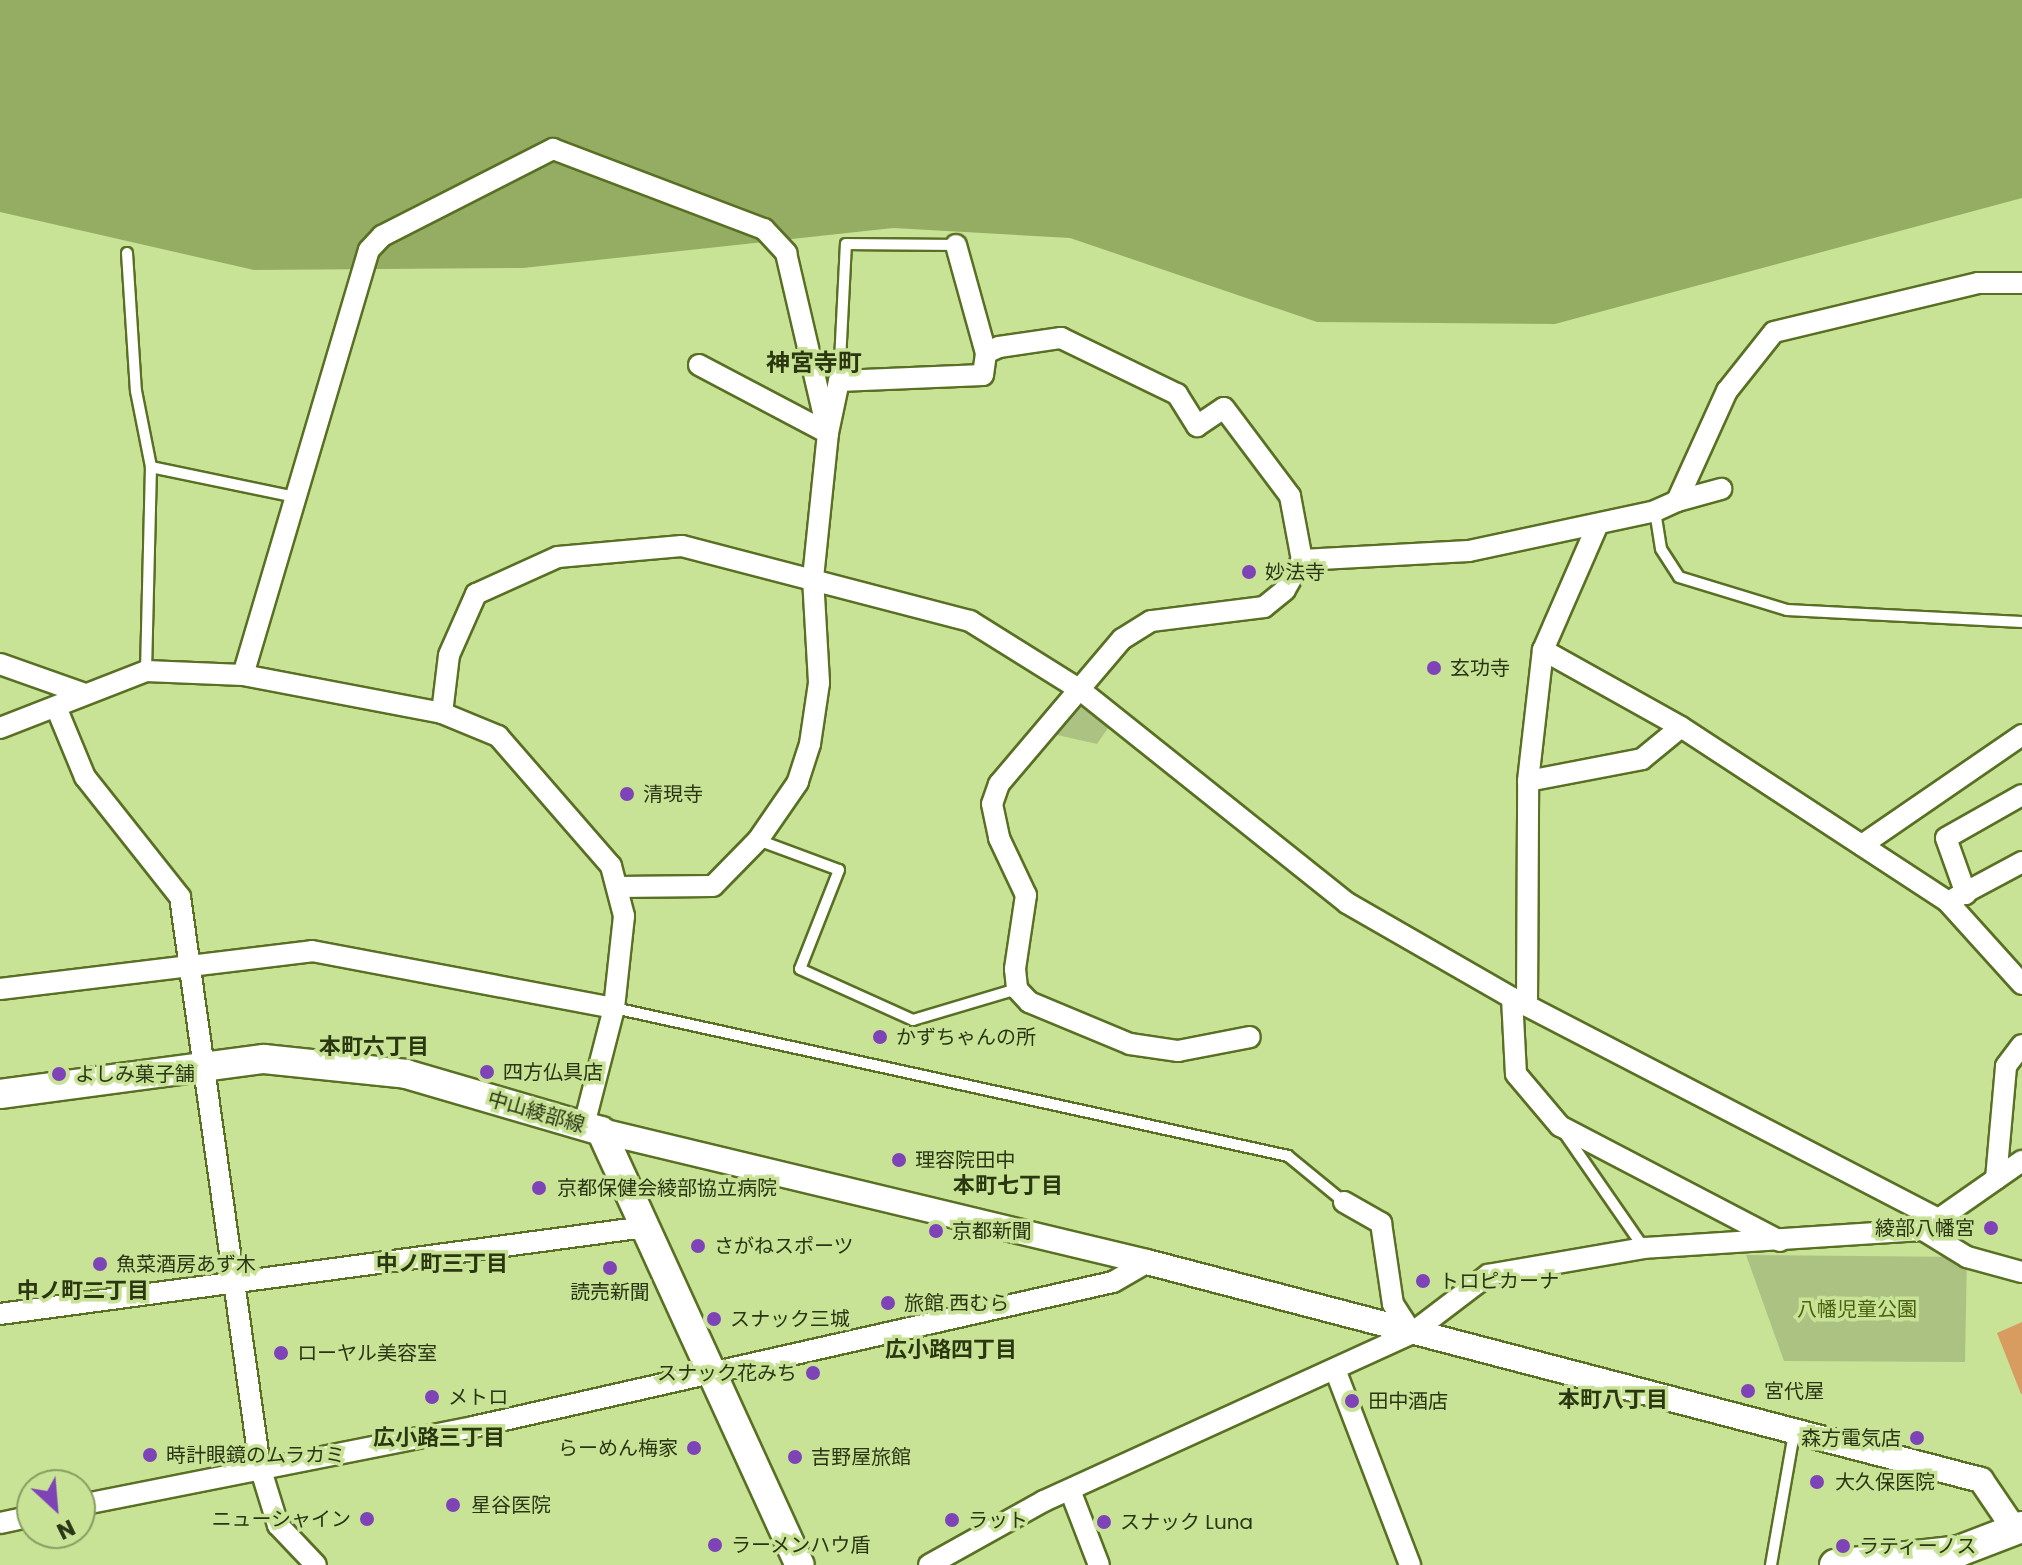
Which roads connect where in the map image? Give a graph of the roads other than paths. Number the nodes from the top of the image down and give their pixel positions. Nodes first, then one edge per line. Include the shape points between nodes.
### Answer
1 (956, 245) joint
2 (127, 253) dead end
3 (2022, 283) edge
4 (986, 353) junction
5 (699, 365) dead end
6 (839, 381) junction
7 (828, 433) junction
8 (151, 467) junction
9 (1721, 489) dead end
10 (296, 497) junction
11 (1677, 501) junction
12 (1655, 511) junction
13 (1598, 524) junction
14 (1302, 560) junction
15 (813, 578) junction
16 (2022, 622) edge
17 (1543, 650) junction
18 (0, 664) edge
19 (146, 671) junction
20 (243, 675) junction
21 (1079, 689) junction
22 (82, 693) junction
23 (56, 707) junction
24 (442, 713) junction
25 (1681, 727) junction
26 (0, 728) edge
27 (2022, 735) edge
28 (1528, 781) junction
29 (2022, 795) edge
30 (758, 840) junction
31 (1862, 845) junction
32 (2022, 862) edge
33 (617, 887) junction
34 (1956, 898) junction
35 (193, 963) junction
36 (2020, 976) edge
37 (0, 989) edge
38 (1017, 989) junction
39 (1519, 1002) junction
40 (614, 1008) junction
41 (1250, 1037) dead end
42 (2022, 1045) edge
43 (201, 1064) junction
44 (0, 1094) edge
45 (1560, 1126) junction
46 (592, 1128) junction
47 (2022, 1161) edge
48 (1996, 1179) junction
49 (1344, 1202) joint
50 (1931, 1225) junction
51 (645, 1227) junction
52 (1780, 1241) junction
53 (1644, 1248) junction
54 (1147, 1262) junction
55 (2022, 1272) edge
56 (233, 1283) junction
57 (0, 1314) edge
58 (1412, 1333) junction
59 (710, 1368) junction
60 (1336, 1372) junction
61 (1795, 1432) junction
62 (260, 1467) junction
63 (1070, 1490) junction
64 (96, 1502) edge
65 (2018, 1529) edge
66 (308, 1562) edge
67 (800, 1565) edge
68 (929, 1565) edge
69 (1099, 1565) edge
70 (1410, 1565) edge
71 (1771, 1565) edge
72 (1835, 1565) edge

1 - 4 street
1 - 6 lane via 846,244
2 - 8 lane via 136,391
3 - 11 street via 1978,283 1859,306 1774,332 1727,391
4 - 6 street via 983,375
4 - 14 street via 1061,338 1177,394 1197,426 1224,408 1290,496
5 - 7 street
6 - 7 street
7 - 10 street via 786,253 764,229 553,149 382,236 369,250
7 - 15 street
8 - 10 lane
8 - 19 lane
9 - 11 street
10 - 20 street
11 - 12 street
12 - 13 street
12 - 16 lane via 1661,549 1679,577 1773,606
13 - 14 street via 1469,551
13 - 17 street
14 - 21 street via 1285,590 1264,607 1151,621 1122,639
15 - 21 street via 970,621
15 - 24 street via 682,546 558,557 476,594 449,655
15 - 30 street via 819,683 810,744 798,782
17 - 25 street
17 - 28 street
18 - 22 street
19 - 20 street
19 - 22 street
20 - 24 street
21 - 38 street via 999,784 992,804 1028,904
21 - 39 street via 1347,903
22 - 23 street
23 - 26 street
23 - 35 street via 85,777 180,897
24 - 33 street via 498,736 577,821
25 - 28 street via 1642,759
25 - 31 street
27 - 31 street
28 - 39 street
29 - 34 street via 1946,838
30 - 33 street via 713,886
30 - 38 lane via 839,870 800,969 913,1020
31 - 34 street
32 - 34 street
33 - 40 street via 624,916
34 - 36 street
35 - 37 street
35 - 40 street via 312,951
35 - 43 street
38 - 41 street via 1029,1002 1130,1044 1178,1051
39 - 45 street via 1516,1074
39 - 50 street
40 - 46 street
40 - 49 lane via 1288,1156
42 - 48 street via 2006,1066
43 - 44 main road, 中山綾部線
43 - 46 main road, 中山綾部線 via 264,1059 406,1074
43 - 56 street
45 - 52 street
45 - 53 lane
46 - 51 main road, 中山綾部線
46 - 54 street
47 - 48 street
48 - 50 street
49 - 58 street via 1381,1223 1393,1304
50 - 52 street
50 - 55 street via 1967,1257
51 - 56 street
51 - 59 main road, 中山綾部線
52 - 53 street
53 - 58 street via 1488,1275
54 - 58 street
54 - 59 street via 1113,1282
56 - 57 street
56 - 62 street
58 - 60 street
58 - 61 street
59 - 62 street via 473,1427
59 - 67 main road, 中山綾部線
60 - 63 street
60 - 70 street
61 - 65 street via 1981,1480
61 - 71 lane
62 - 64 street
62 - 66 street via 278,1525
63 - 68 street
63 - 69 street
65 - 72 main road via 1959,1551

